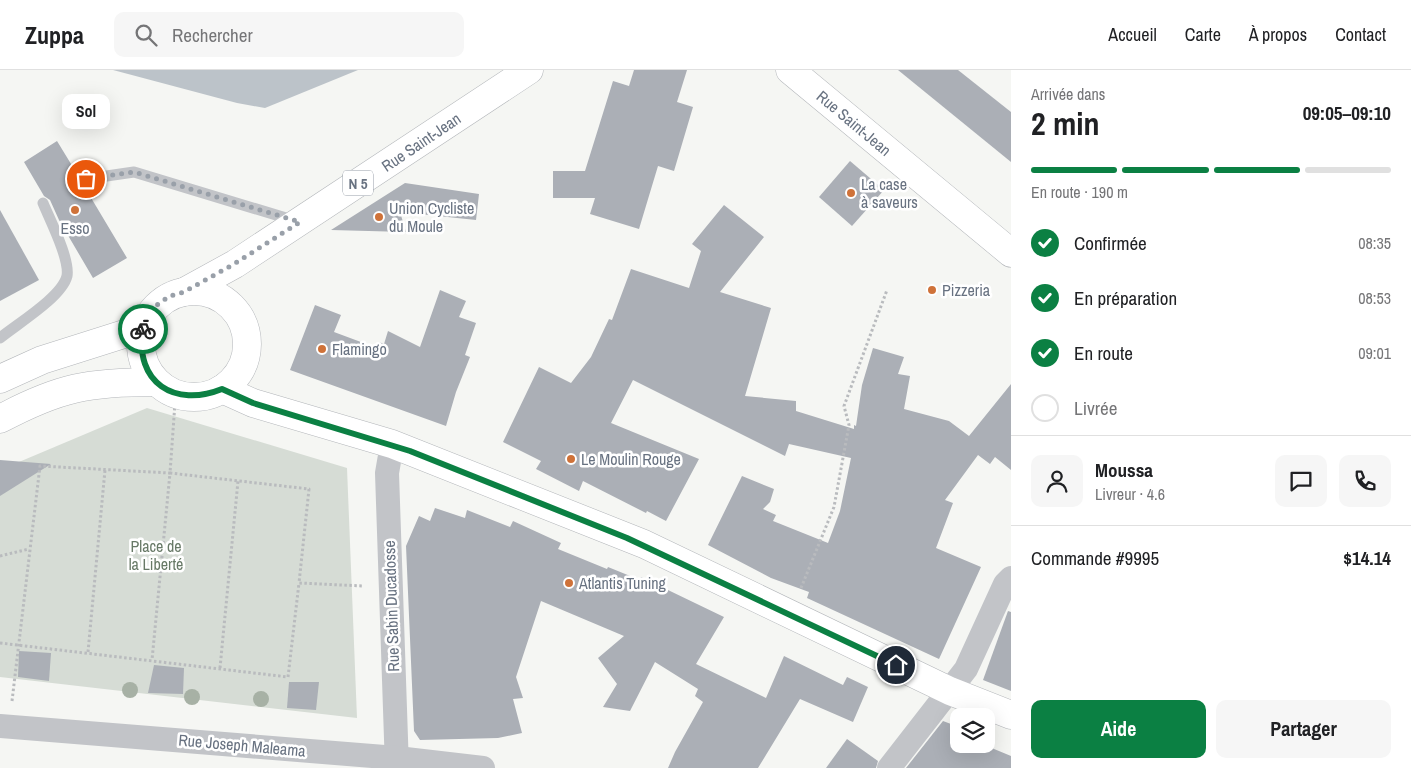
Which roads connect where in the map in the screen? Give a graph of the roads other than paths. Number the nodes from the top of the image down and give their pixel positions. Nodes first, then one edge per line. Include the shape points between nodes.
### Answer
1 (529, 70) edge
2 (790, 70) edge
3 (86, 179) dead end
4 (43, 203) dead end
5 (300, 222) junction
6 (1011, 253) edge
7 (184, 292) junction
8 (143, 328) junction
9 (0, 338) edge
10 (0, 379) edge
11 (166, 388) junction
12 (222, 389) junction
13 (0, 419) edge
14 (392, 444) junction
15 (1011, 578) edge
16 (950, 691) junction
17 (1011, 715) edge
18 (5, 726) edge
19 (397, 763) edge
20 (483, 768) edge
21 (889, 768) edge

1 - 5 main road, Rue Saint-Jean / N 5
2 - 6 main road, Rue Saint-Jean
3 - 5 lane via 134,172
4 - 9 lane via 64,252 67,276 56,294
5 - 7 main road, Rue Saint-Jean / N 5
7 - 8 main road, N 5 via 158,304
7 - 12 main road, N 5 via 202,292 220,298 234,309 243,325 247,342 244,360 236,377
8 - 10 main road via 42,360
8 - 11 main road, N 5 via 140,342 147,371
11 - 12 main road, N 5 via 188,397 206,396
11 - 13 main road, N 5 via 93,384 65,389
12 - 14 main road via 253,403
14 - 16 main road via 644,544
14 - 19 street, Rue Sabin Ducadosse via 387,473
15 - 16 street via 1005,584 966,669
16 - 17 main road
16 - 21 street
18 - 19 street, Rue Joseph Maleama
19 - 20 street, Rue Joseph Maleama

